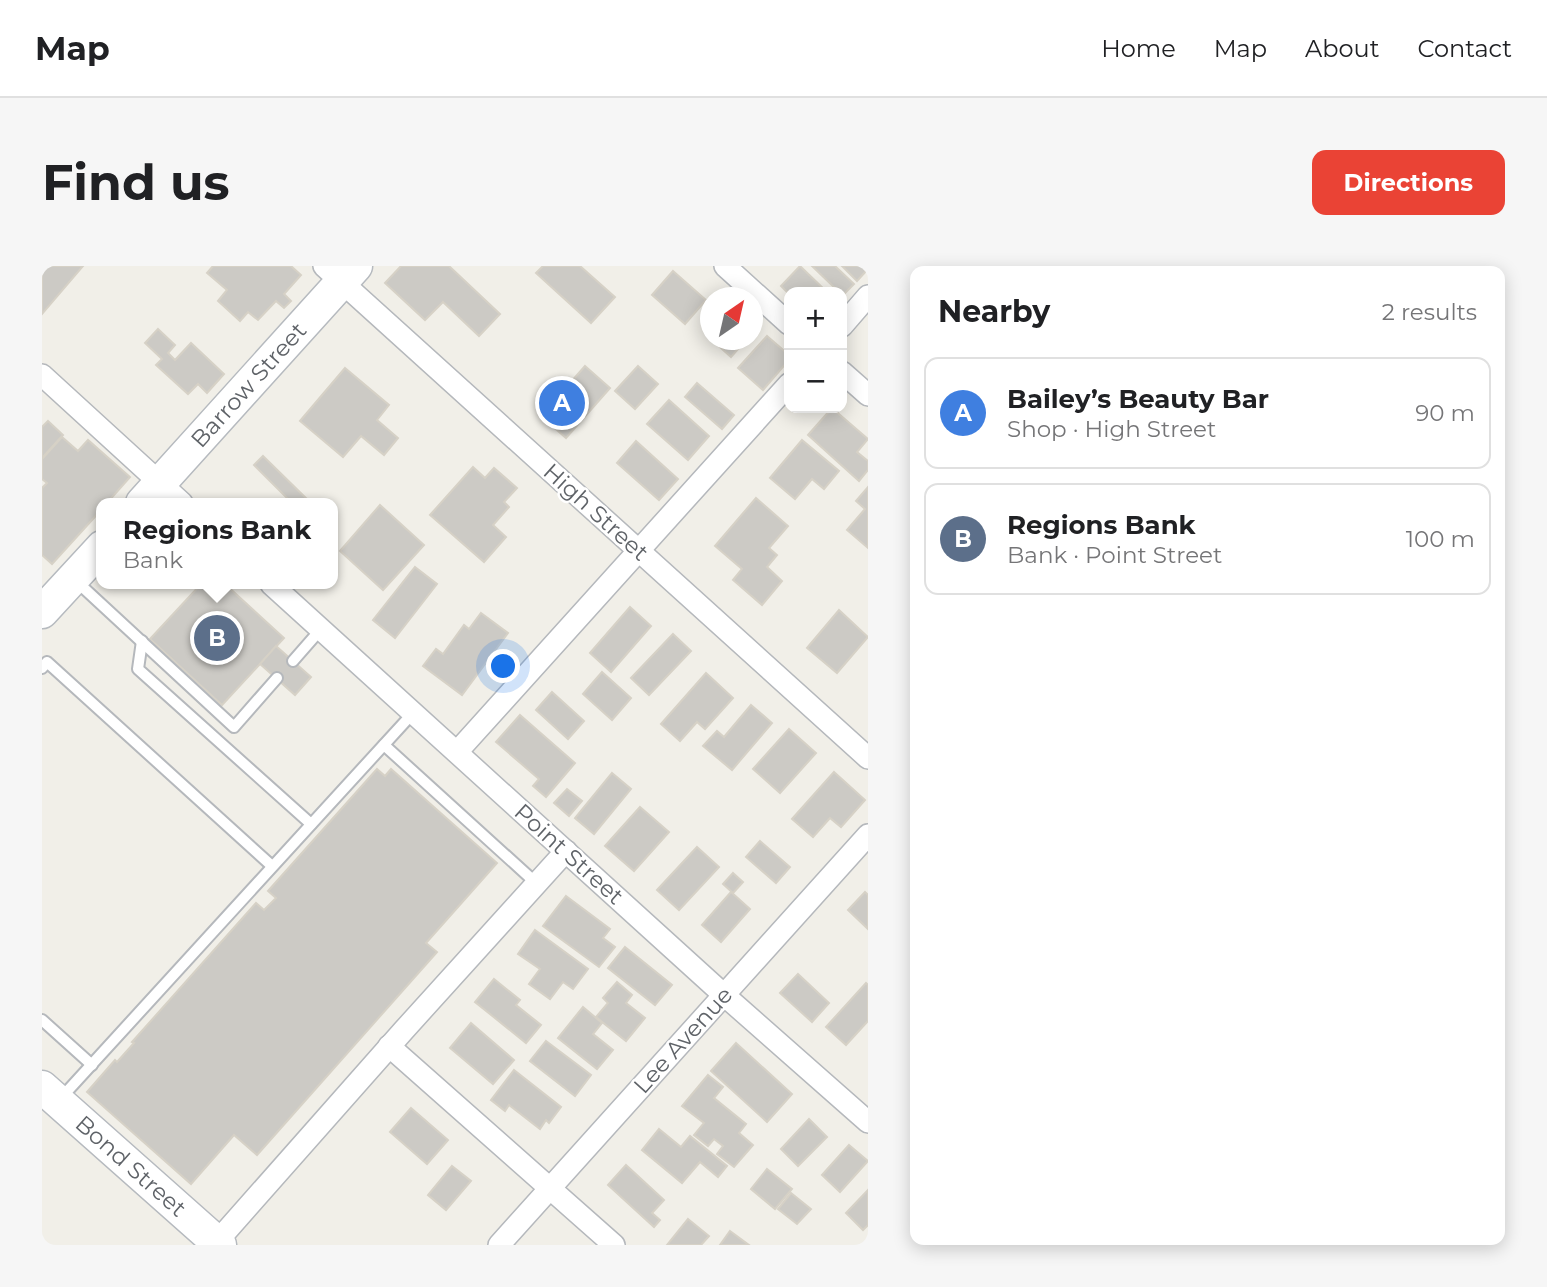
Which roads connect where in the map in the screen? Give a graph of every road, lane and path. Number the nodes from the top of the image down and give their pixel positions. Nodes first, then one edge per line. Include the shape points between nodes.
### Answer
1 (725, 266) edge
2 (340, 271) edge
3 (868, 296) edge
4 (784, 319) edge
5 (847, 320) edge
6 (42, 375) edge
7 (847, 376) edge
8 (784, 389) edge
9 (868, 395) edge
10 (162, 497) edge
11 (638, 550) junction
12 (96, 553) edge
13 (73, 578) junction
14 (277, 589) edge
15 (42, 612) edge
16 (321, 629) junction
17 (142, 641) junction
18 (293, 661) dead end
19 (45, 665) edge
20 (277, 678) dead end
21 (413, 713) junction
22 (384, 745) junction
23 (457, 752) junction
24 (868, 758) edge
25 (311, 824) junction
26 (868, 835) edge
27 (566, 851) junction
28 (272, 866) junction
29 (536, 883) junction
30 (724, 995) junction
31 (42, 1020) edge
32 (389, 1046) junction
33 (92, 1065) junction
34 (50, 1094) edge
35 (868, 1122) edge
36 (550, 1188) junction
37 (217, 1244) edge
38 (499, 1245) edge
39 (614, 1245) edge

1 - 4 street
2 - 10 main road, Barrow Street
2 - 11 street, High Street
3 - 5 street
6 - 10 street
7 - 9 street
8 - 11 street
11 - 23 street
11 - 24 street, High Street
12 - 13 main road
13 - 15 main road
13 - 17 lane
14 - 16 street, Point Street
16 - 18 lane
16 - 21 street, Point Street
17 - 20 lane via 234,726
17 - 25 lane via 138,669
19 - 28 lane
21 - 22 lane
21 - 23 street, Point Street
22 - 25 lane
22 - 29 lane
23 - 27 street, Point Street
25 - 28 lane
26 - 30 street, Lee Avenue
27 - 29 street
27 - 30 street, Point Street
28 - 33 lane
29 - 32 street
30 - 35 street, Point Street
30 - 36 street, Lee Avenue
31 - 33 lane
32 - 36 street
32 - 37 street
33 - 34 lane
34 - 37 main road, Bond Street
36 - 38 street, Lee Avenue
36 - 39 street

